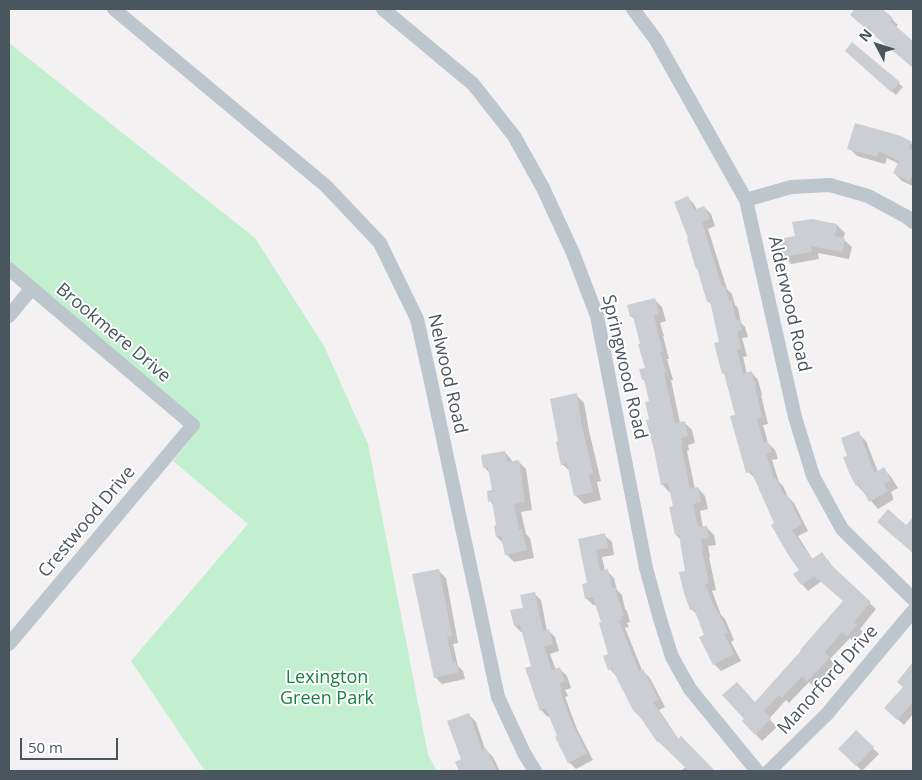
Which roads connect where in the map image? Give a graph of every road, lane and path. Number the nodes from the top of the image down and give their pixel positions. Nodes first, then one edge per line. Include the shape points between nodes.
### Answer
1 (114, 9) edge
2 (383, 9) edge
3 (633, 9) edge
4 (746, 200) junction
5 (913, 222) edge
6 (9, 269) edge
7 (31, 289) junction
8 (9, 316) edge
9 (193, 425) joint
10 (913, 599) edge
11 (913, 611) edge
12 (9, 644) edge
13 (534, 771) edge
14 (757, 771) edge
15 (769, 771) edge

1 - 13 street, Nelwood Road via 326,186 380,242 417,319 498,697
2 - 14 street, Springwood Road via 473,84 514,136 543,188 597,316 646,568 672,657 690,690
3 - 4 street, Alderwood Road via 656,40
4 - 5 street via 791,187 830,185 868,196
4 - 10 street, Alderwood Road via 795,417 813,476 842,529
6 - 7 street, Brookmere Drive
7 - 8 street
7 - 9 street, Brookmere Drive
9 - 12 street, Crestwood Drive
11 - 15 street, Manorford Drive via 827,714

